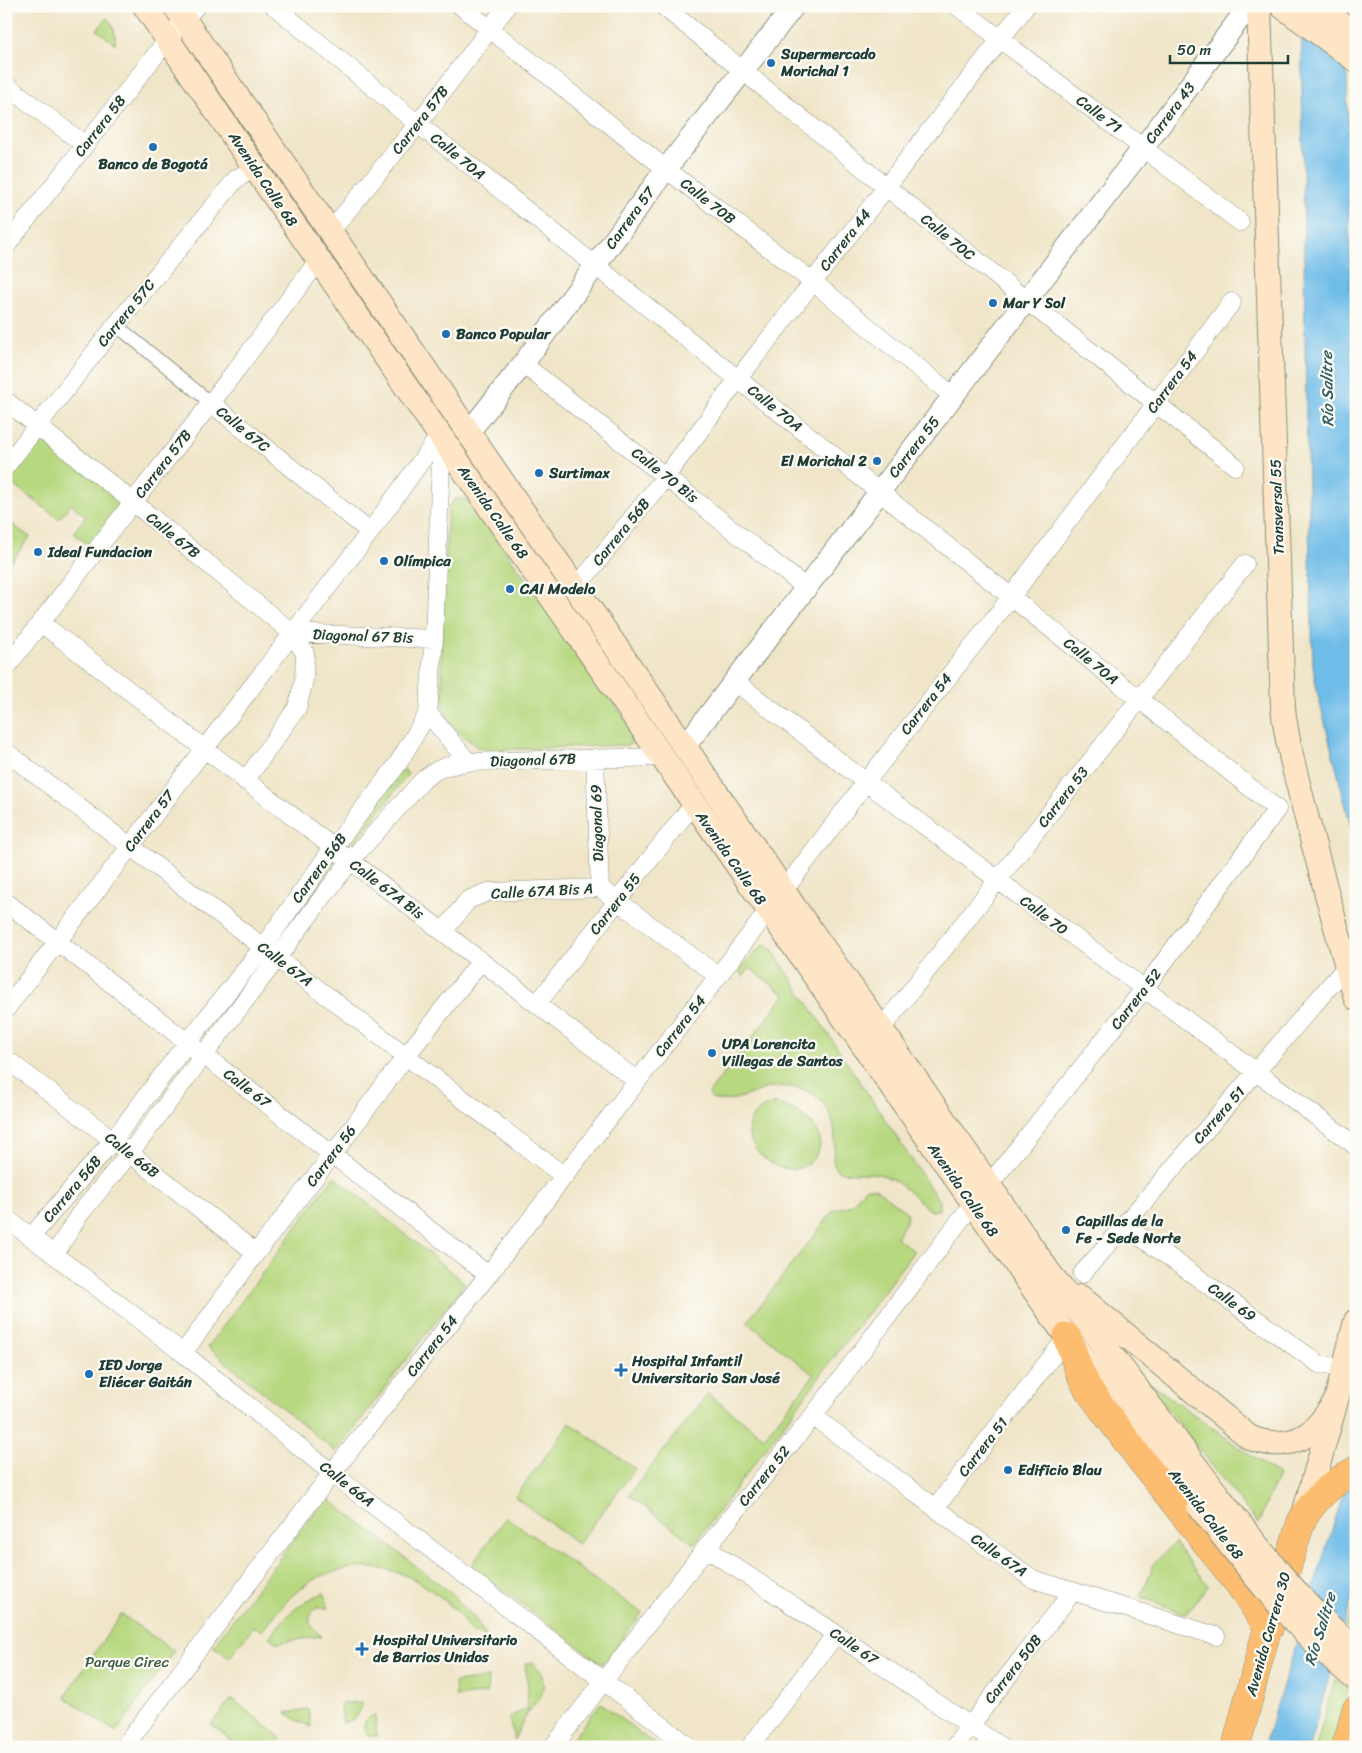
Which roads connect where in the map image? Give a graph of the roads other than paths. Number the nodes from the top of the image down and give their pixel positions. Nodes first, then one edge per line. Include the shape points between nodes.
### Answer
1 (145, 6) edge
2 (274, 6) edge
3 (461, 6) edge
4 (507, 6) edge
5 (663, 6) edge
6 (794, 6) edge
7 (957, 6) edge
8 (1026, 6) edge
9 (1249, 6) edge
10 (1259, 6) edge
11 (1317, 6) edge
12 (1287, 9) edge
13 (185, 11) edge
14 (490, 29) junction
15 (1356, 35) edge
16 (168, 39) junction
17 (1000, 40) junction
18 (1355, 59) edge
19 (743, 72) junction
20 (6, 85) edge
21 (418, 124) junction
22 (85, 146) junction
23 (1143, 148) junction
24 (255, 168) junction
25 (666, 169) junction
26 (886, 186) junction
27 (1240, 222) dead end
28 (330, 232) junction
29 (8, 239) edge
30 (319, 260) junction
31 (596, 266) junction
32 (813, 282) junction
33 (1026, 300) junction
34 (1232, 302) dead end
35 (116, 325) junction
36 (523, 364) junction
37 (738, 379) junction
38 (954, 396) junction
39 (6, 402) edge
40 (211, 403) junction
41 (1156, 404) junction
42 (38, 426) junction
43 (468, 432) junction
44 (440, 435) junction
45 (6, 466) edge
46 (1235, 466) dead end
47 (666, 476) junction
48 (880, 492) junction
49 (133, 502) junction
50 (370, 532) junction
51 (1245, 564) dead end
52 (576, 588) junction
53 (806, 588) junction
54 (1011, 597) junction
55 (41, 623) junction
56 (292, 633) junction
57 (434, 639) junction
58 (6, 668) edge
59 (734, 681) junction
60 (1139, 699) junction
61 (428, 712) junction
62 (684, 746) junction
63 (204, 749) junction
64 (6, 752) edge
65 (662, 757) junction
66 (595, 758) junction
67 (468, 762) junction
68 (245, 781) junction
69 (866, 782) junction
70 (694, 804) junction
71 (1277, 809) joint
72 (130, 847) junction
73 (333, 848) junction
74 (350, 861) junction
75 (998, 880) junction
76 (600, 888) junction
77 (784, 890) junction
78 (618, 901) junction
79 (6, 902) edge
80 (768, 910) junction
81 (443, 932) junction
82 (58, 941) junction
83 (263, 947) junction
84 (278, 958) junction
85 (481, 961) junction
86 (1351, 961) edge
87 (718, 976) junction
88 (1144, 989) junction
89 (1356, 998) edge
90 (537, 1004) junction
91 (6, 1009) edge
92 (881, 1029) junction
93 (187, 1043) junction
94 (204, 1055) junction
95 (406, 1056) junction
96 (6, 1059) edge
97 (1256, 1072) junction
98 (637, 1081) junction
99 (113, 1140) junction
100 (1356, 1146) edge
101 (130, 1153) junction
102 (333, 1154) junction
103 (564, 1176) junction
104 (989, 1185) junction
105 (973, 1203) junction
106 (6, 1218) edge
107 (1124, 1225) junction
108 (31, 1237) junction
109 (256, 1253) junction
110 (55, 1254) junction
111 (1048, 1271) junction
112 (1082, 1274) dead end
113 (488, 1275) junction
114 (1356, 1321) edge
115 (1067, 1337) junction
116 (184, 1353) junction
117 (1343, 1368) junction
118 (1336, 1401) junction
119 (813, 1416) junction
120 (332, 1473) junction
121 (1345, 1476) edge
122 (1208, 1500) junction
123 (935, 1508) junction
124 (1301, 1522) junction
125 (706, 1548) junction
126 (1073, 1591) junction
127 (1269, 1628) junction
128 (836, 1634) junction
129 (1216, 1636) dead end
130 (1356, 1650) edge
131 (1356, 1679) edge
132 (604, 1680) junction
133 (1356, 1710) edge
134 (970, 1725) junction
135 (124, 1747) edge
136 (553, 1747) edge
137 (690, 1747) edge
138 (750, 1747) edge
139 (954, 1747) edge
140 (1001, 1747) edge
141 (1236, 1747) edge
142 (1346, 1747) edge

1 - 16 main road, Avenida Calle 68
2 - 21 street, Calle 70A
3 - 14 street, Calle 70B
4 - 14 street, Carrera 57B
5 - 19 street, Calle 70C
6 - 19 street, Carrera 57
7 - 17 street, Calle 71
8 - 17 street, Carrera 44
9 - 23 street, Carrera 43
10 - 86 main road, Transversal 55 via 1285,729 1297,782
11 - 15 main road
12 - 18 main road
13 - 16 street, Carrera 58
13 - 28 main road, Avenida Calle 68
14 - 21 street, Carrera 57B
14 - 25 street, Calle 70B
16 - 22 street, Carrera 58
16 - 24 main road, Avenida Calle 68
17 - 23 street, Calle 71
17 - 26 street, Carrera 44
19 - 25 street, Carrera 57
19 - 26 street, Calle 70C
20 - 22 street
21 - 28 street, Carrera 57B
21 - 31 street, Calle 70A
22 - 29 street, Carrera 58
23 - 27 street, Calle 71
23 - 33 street, Carrera 55
24 - 30 main road, Avenida Calle 68
24 - 35 street, Carrera 57C via 236,179
25 - 31 street, Carrera 57
25 - 32 street, Calle 70B
26 - 32 street, Carrera 44
26 - 33 street, Calle 70C
28 - 43 main road, Avenida Calle 68
30 - 40 street, Carrera 57B
30 - 44 main road, Avenida Calle 68
31 - 36 street, Carrera 57
31 - 37 street, Calle 70A
32 - 37 street, Carrera 44
32 - 38 street, Calle 70B
33 - 38 street, Carrera 55
33 - 41 street, Calle 70C
34 - 41 street, Carrera 54
35 - 40 street, Calle 67C
35 - 42 street, Carrera 57C
36 - 43 street, Carrera 57
36 - 47 street, Calle 70 Bis
37 - 47 street, Carrera 44
37 - 48 street, Calle 70A
38 - 48 street, Carrera 55
39 - 42 street, Calle 67B
40 - 49 street, Carrera 57B
40 - 50 street, Calle 67C
41 - 46 street, Calle 70C
41 - 54 street, Carrera 54
42 - 45 street, Carrera 57C
42 - 49 street, Calle 67B
43 - 52 main road, Avenida Calle 68
44 - 50 street, Carrera 57
44 - 57 street, Carrera 56B
44 - 65 main road, Avenida Calle 68
47 - 52 street, Carrera 56B
47 - 53 street, Calle 70 Bis
48 - 53 street, Carrera 55
48 - 54 street, Calle 70A
49 - 55 street, Carrera 57B
49 - 56 street, Calle 67B
50 - 56 street, Carrera 57
51 - 60 street, Carrera 53
52 - 62 main road, Avenida Calle 68
53 - 59 street, Carrera 55
54 - 60 street, Calle 70A
54 - 69 street, Carrera 54
55 - 58 street, Carrera 57B
55 - 63 street, Calle 67A Bis
56 - 57 street, Diagonal 67 Bis
56 - 63 street, Carrera 57
56 - 68 street via 305,653 304,680 297,708
57 - 61 street, Carrera 56B
59 - 62 street, Carrera 55
59 - 69 street, Calle 70
60 - 71 street, Calle 70A
60 - 75 street, Carrera 53
61 - 67 street, Diagonal 67B
61 - 73 street, Carrera 56B via 397,765
62 - 77 main road, Avenida Calle 68
63 - 68 street, Calle 67A Bis
63 - 72 street, Carrera 57
64 - 72 street, Calle 67A
65 - 66 street, Diagonal 67B
65 - 70 main road, Avenida Calle 68
66 - 67 street, Diagonal 67B
66 - 76 street, Diagonal 69
67 - 74 street, Carrera 56B via 436,769 424,779
68 - 73 street, Calle 67A Bis
69 - 75 street, Calle 70
69 - 77 street, Carrera 54
70 - 78 street, Carrera 55
70 - 80 main road, Avenida Calle 68
71 - 88 street, Carrera 52
72 - 82 street, Carrera 57
72 - 83 street, Calle 67A
73 - 74 street, Calle 67A Bis
73 - 83 street, Carrera 56B
74 - 81 street, Calle 67A Bis
74 - 84 street, Carrera 56B
75 - 88 street, Calle 70
75 - 92 street, Carrera 53
76 - 78 street, Calle 67A Bis A
76 - 81 street, Calle 67A Bis A via 488,892 468,900
77 - 80 street, Carrera 54
77 - 92 main road, Avenida Calle 68
78 - 87 street, Calle 67A Bis A
78 - 90 street, Carrera 55
79 - 82 street, Calle 67
80 - 87 street, Carrera 54
80 - 105 main road, Avenida Calle 68
81 - 85 street, Calle 67A Bis
82 - 91 street, Carrera 57
82 - 93 street, Calle 67
83 - 84 street, Calle 67A
83 - 93 street, Carrera 56B
84 - 94 street, Carrera 56B
84 - 95 street, Calle 67A
85 - 90 street, Calle 67A Bis
85 - 95 street, Carrera 56
86 - 89 main road, Transversal 55
86 - 97 street, Carrera 51
87 - 98 street, Carrera 54
88 - 97 street, Calle 70
88 - 104 street, Carrera 52
90 - 98 street, Calle 67A Bis
92 - 104 main road, Avenida Calle 68
93 - 94 street, Calle 67
93 - 99 street, Carrera 56B
94 - 101 street, Carrera 56B
94 - 102 street, Calle 67
95 - 102 street, Carrera 56
95 - 103 street, Calle 67A
96 - 99 street, Calle 66B
97 - 100 street, Calle 70
97 - 107 street, Carrera 51
98 - 103 street, Carrera 54
99 - 101 street, Calle 66B
99 - 108 street, Carrera 56B
101 - 109 street, Calle 66B
101 - 110 street, Carrera 56B via 79,1214
102 - 109 street, Carrera 56
102 - 113 street, Calle 67
103 - 113 street, Carrera 54
104 - 111 main road, Avenida Calle 68
105 - 115 main road, Avenida Calle 68
105 - 119 street, Carrera 52
106 - 108 street, Calle 66A
107 - 112 street, Carrera 51
107 - 117 street, Calle 69 via 1319,1364
108 - 110 street, Calle 66A
109 - 116 street, Carrera 56
110 - 116 street, Calle 66A
111 - 118 main road via 1249,1437 1270,1444 1294,1442 1305,1437 1321,1422
111 - 122 main road, Avenida Calle 68
113 - 120 street, Carrera 54
114 - 117 main road, Avenida Carrera 30
115 - 122 main road, Avenida Calle 68
115 - 123 street, Carrera 51
115 - 127 highway via 1088,1388 1239,1584
116 - 120 street, Calle 66A
117 - 118 main road, Avenida Carrera 30
118 - 124 main road, Avenida Carrera 30
119 - 123 street, Calle 67A
119 - 125 street, Carrera 52
120 - 132 street, Calle 66A
120 - 135 street, Carrera 54
121 - 124 highway, Avenida Carrera 30 via 1315,1500
122 - 130 main road, Avenida Calle 68, bridge
122 - 131 main road, Avenida Calle 68, bridge via 1270,1595 1308,1637
123 - 126 street, Calle 67A via 1033,1579
124 - 127 highway, Avenida Carrera 30
125 - 128 street, Calle 67
125 - 132 street, Carrera 52
126 - 129 street, Calle 67A
126 - 134 street, Carrera 50B
127 - 141 highway, Avenida Carrera 30
128 - 134 street, Calle 67
128 - 138 street
132 - 136 street, Carrera 52
132 - 137 street, Calle 66A
133 - 142 highway
134 - 139 street, Carrera 50B
134 - 140 street, Calle 67

